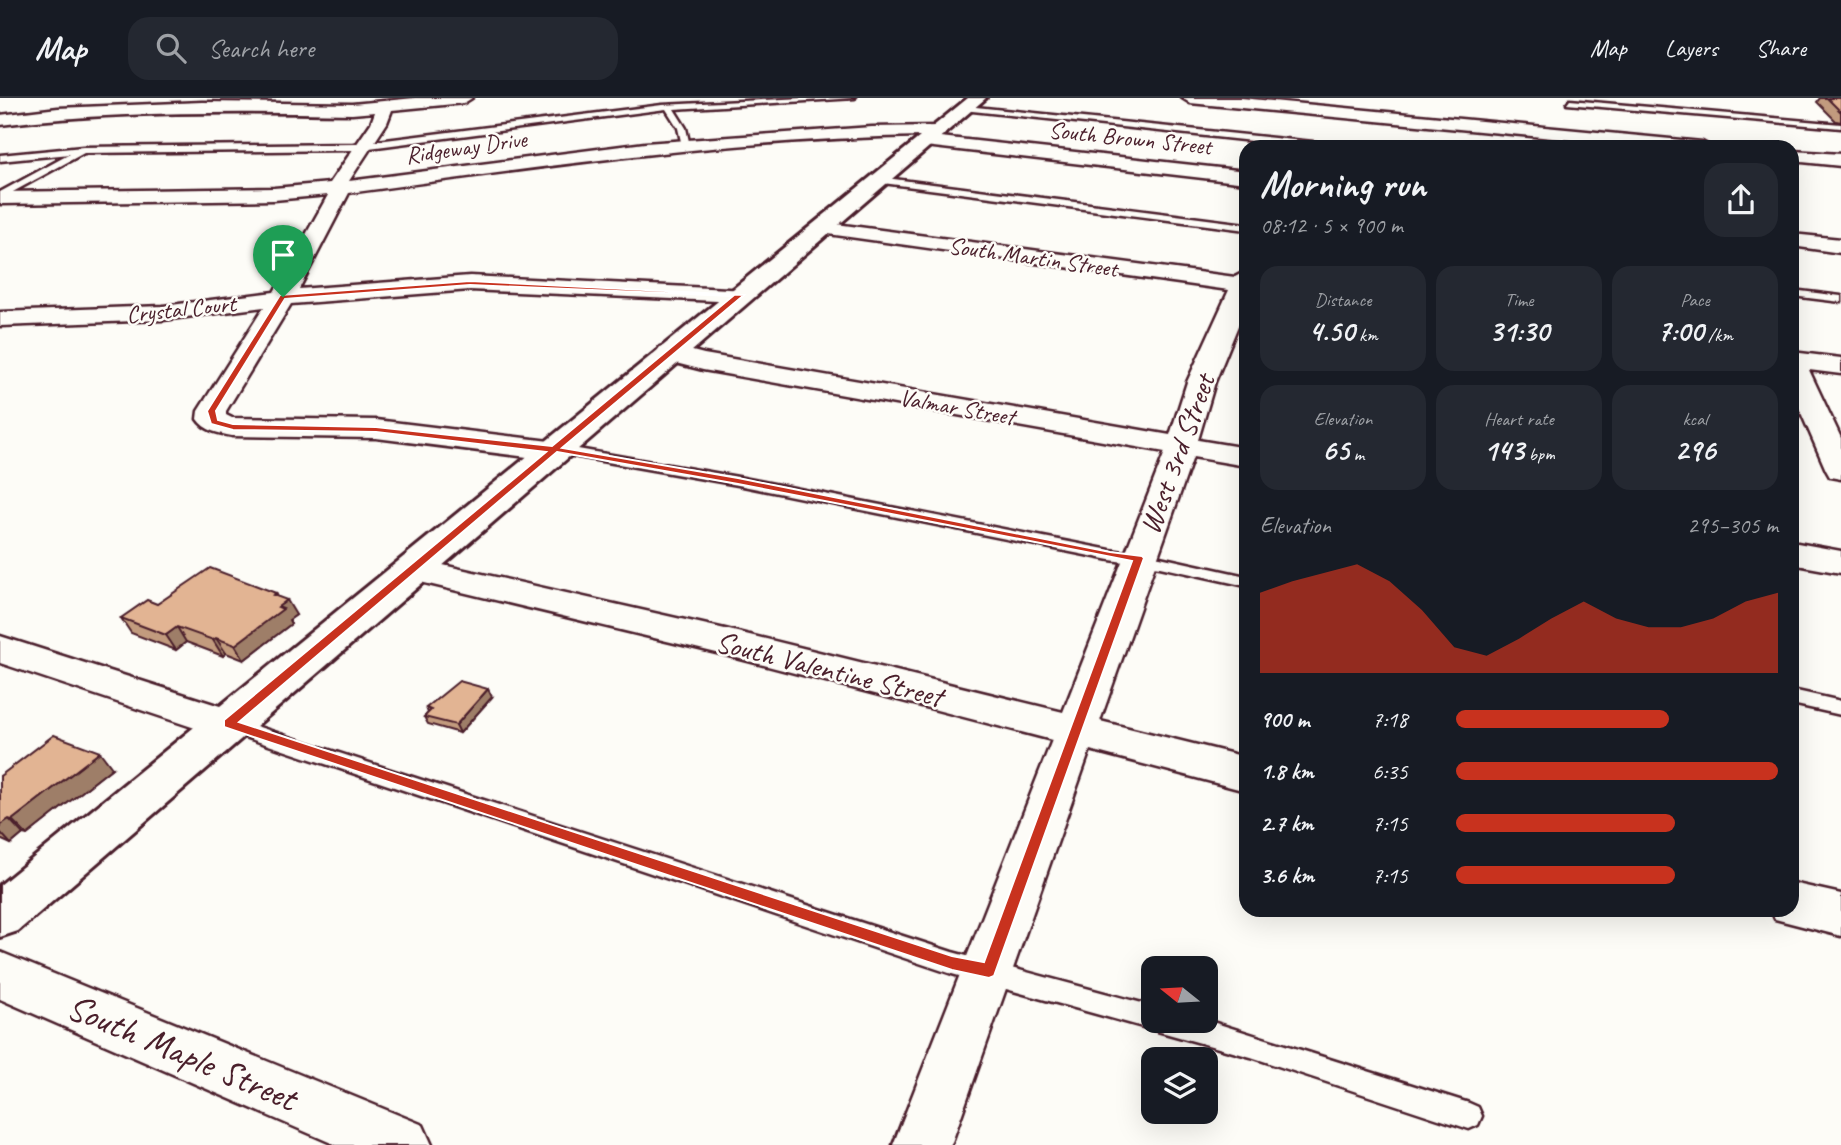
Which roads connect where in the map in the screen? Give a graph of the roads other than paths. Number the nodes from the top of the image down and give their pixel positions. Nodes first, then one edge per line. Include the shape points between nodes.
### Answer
1 (464, 98) edge
2 (851, 98) edge
3 (1190, 98) edge
4 (1570, 102) dead end
5 (972, 103) edge
6 (385, 107) junction
7 (669, 107) junction
8 (0, 120) edge
9 (1841, 126) edge
10 (931, 136) junction
11 (1276, 140) edge
12 (1629, 140) edge
13 (363, 146) junction
14 (686, 146) junction
15 (83, 150) junction
16 (1799, 157) edge
17 (0, 158) edge
18 (1841, 160) edge
19 (1239, 176) edge
20 (878, 180) junction
21 (342, 188) junction
22 (0, 197) edge
23 (1239, 227) edge
24 (821, 228) junction
25 (1799, 241) edge
26 (1841, 246) edge
27 (1239, 281) edge
28 (1799, 294) edge
29 (740, 295) junction
30 (1239, 296) edge
31 (283, 297) junction
32 (1841, 299) edge
33 (0, 319) edge
34 (669, 354) junction
35 (1799, 362) edge
36 (1841, 366) edge
37 (1799, 377) edge
38 (1182, 445) junction
39 (555, 449) junction
40 (1239, 456) edge
41 (1841, 470) edge
42 (1799, 554) edge
43 (1139, 558) junction
44 (1841, 562) edge
45 (412, 569) junction
46 (1239, 579) edge
47 (0, 649) edge
48 (1799, 699) edge
49 (1841, 708) edge
50 (229, 724) junction
51 (1076, 732) junction
52 (1239, 772) edge
53 (1799, 906) edge
54 (0, 915) edge
55 (1841, 915) edge
56 (989, 971) junction
57 (0, 975) edge
58 (1141, 1015) edge
59 (1208, 1033) edge
60 (1469, 1115) dead end
61 (403, 1145) edge
62 (922, 1145) edge

1 - 6 street
2 - 7 lane
3 - 12 street
4 - 9 lane
5 - 10 main road
5 - 11 lane
6 - 8 street via 202,107
6 - 13 street
7 - 13 lane
7 - 14 lane via 682,128
10 - 14 street, Ridgeway Drive via 872,132
10 - 19 street, South Brown Street
10 - 20 main road
13 - 15 lane
13 - 21 street via 339,181
14 - 21 street, Ridgeway Drive
15 - 17 lane
15 - 22 lane
16 - 18 street
20 - 23 lane
20 - 24 main road
21 - 22 street, Ridgeway Drive via 258,195
21 - 31 street
24 - 27 street, South Martin Street
24 - 29 main road
25 - 26 street
28 - 32 lane
29 - 31 street, Crystal Court via 470,283
29 - 34 main road
30 - 38 street, West 3rd Street via 1201,382
31 - 33 street, Crystal Court via 150,314
31 - 39 street via 212,411 214,422 233,427 376,429
34 - 38 street, Valmar Street
34 - 39 main road
35 - 36 street
37 - 41 street
38 - 40 street, Valmar Street
38 - 43 street, West 3rd Street
39 - 43 lane
39 - 45 main road
42 - 44 street
43 - 46 lane
43 - 51 street, West 3rd Street
45 - 50 main road
45 - 51 street, South Valentine Street
47 - 50 street
48 - 49 lane
50 - 54 main road
50 - 56 lane
51 - 52 street, South Valentine Street
51 - 56 street, West 3rd Street
53 - 55 street
56 - 58 lane
56 - 62 street, West 3rd Street
57 - 61 street, South Maple Street
59 - 60 lane

